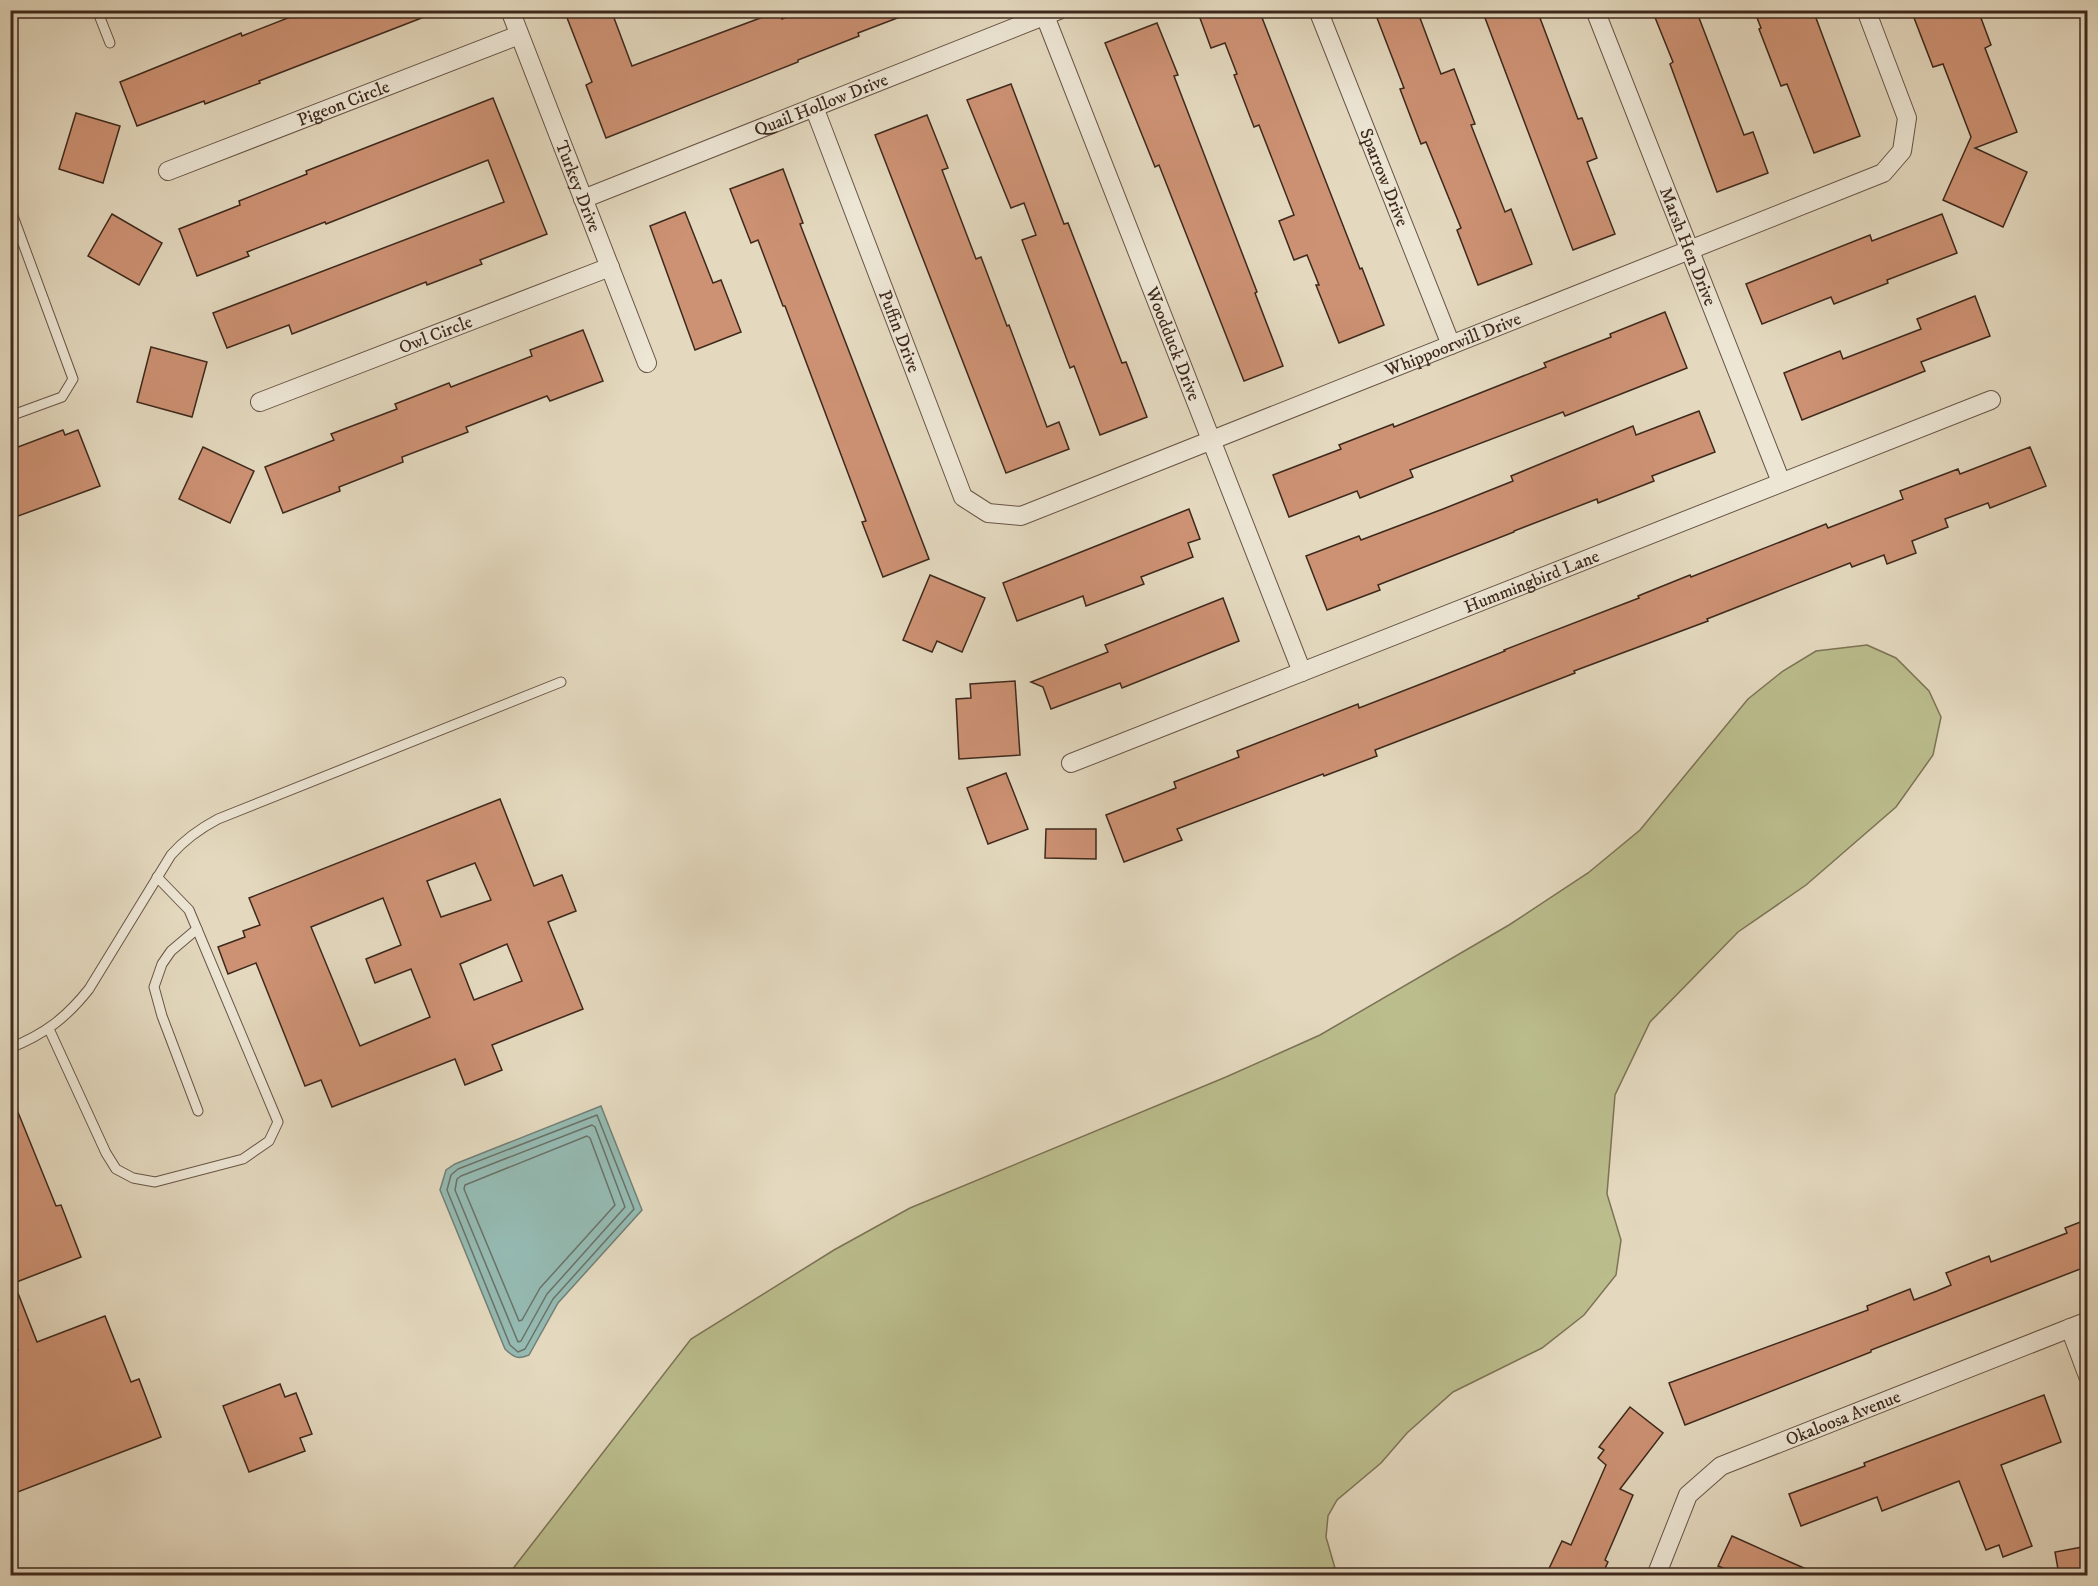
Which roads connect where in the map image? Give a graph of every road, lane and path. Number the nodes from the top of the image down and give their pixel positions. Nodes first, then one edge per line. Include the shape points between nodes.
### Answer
1 (97, 10) edge
2 (510, 10) edge
3 (1318, 10) edge
4 (1595, 10) edge
5 (1866, 10) edge
6 (1052, 13) edge
7 (519, 35) junction
8 (110, 43) dead end
9 (814, 107) junction
10 (168, 171) dead end
11 (583, 199) junction
12 (10, 208) edge
13 (1689, 250) junction
14 (610, 267) junction
15 (1451, 345) junction
16 (647, 363) dead end
17 (1991, 400) dead end
18 (260, 402) dead end
19 (10, 416) edge
20 (1212, 440) junction
21 (1781, 482) junction
22 (1021, 516) joint
23 (1302, 672) junction
24 (561, 682) dead end
25 (1071, 763) dead end
26 (157, 877) junction
27 (197, 929) junction
28 (49, 1029) junction
29 (10, 1048) edge
30 (198, 1110) dead end
31 (2088, 1321) edge
32 (2070, 1328) junction
33 (2088, 1376) edge
34 (1656, 1575) edge

1 - 8 lane
2 - 7 street, Turkey Drive
3 - 15 street, Sparrow Drive
4 - 13 street, Marsh Hen Drive
5 - 13 street, Whippoorwill Drive via 1907,118 1902,151 1883,173
6 - 9 street, Quail Hollow Drive
6 - 20 street, Woodduck Drive
7 - 10 street, Pigeon Circle
7 - 11 street, Turkey Drive
9 - 11 street, Quail Hollow Drive
9 - 22 street, Puffin Drive via 963,497 988,513
11 - 14 street, Turkey Drive
12 - 19 lane via 73,379 62,396
13 - 15 street, Whippoorwill Drive
13 - 21 street, Marsh Hen Drive
14 - 16 street, Turkey Drive
14 - 18 street, Owl Circle
15 - 20 street, Whippoorwill Drive
17 - 21 street, Hummingbird Lane
20 - 22 street, Whippoorwill Drive
20 - 23 street, Woodduck Drive
21 - 23 street, Hummingbird Lane
23 - 25 street, Hummingbird Lane
24 - 26 lane via 218,819 184,841
26 - 27 lane via 189,910
26 - 28 lane via 89,989
27 - 28 lane via 278,1122 269,1141 243,1159 155,1182 133,1178 116,1169
27 - 30 lane via 171,951 154,987
28 - 29 lane
31 - 32 street, Okaloosa Avenue
32 - 33 street
32 - 34 street, Okaloosa Avenue via 1721,1466 1688,1495

